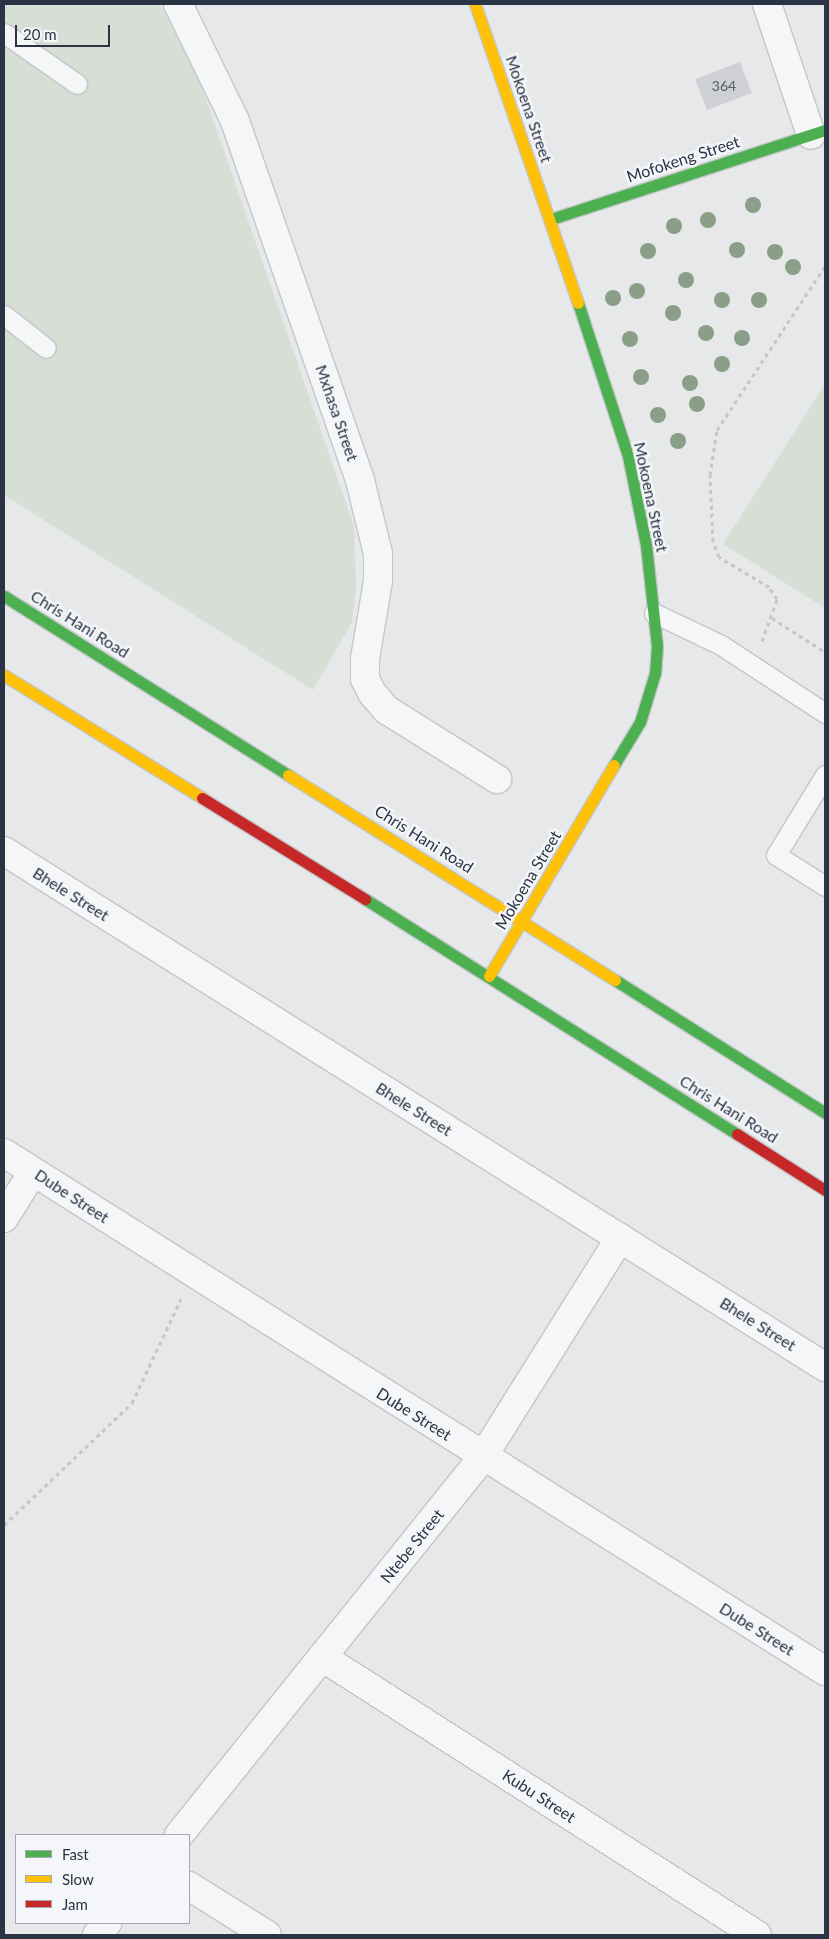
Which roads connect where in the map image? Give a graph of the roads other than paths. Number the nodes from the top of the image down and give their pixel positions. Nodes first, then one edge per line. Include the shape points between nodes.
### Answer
1 (178, 4) edge
2 (475, 4) edge
3 (767, 4) edge
4 (4, 33) edge
5 (77, 84) dead end
6 (818, 132) edge
7 (551, 219) junction
8 (4, 315) edge
9 (46, 348) dead end
10 (4, 596) edge
11 (654, 613) junction
12 (4, 674) edge
13 (825, 713) edge
14 (825, 775) edge
15 (497, 779) dead end
16 (4, 851) edge
17 (825, 886) edge
18 (523, 922) junction
19 (489, 976) junction
20 (825, 1113) edge
21 (4, 1153) edge
22 (33, 1172) junction
23 (825, 1190) edge
24 (4, 1218) edge
25 (620, 1238) junction
26 (825, 1367) edge
27 (482, 1458) junction
28 (322, 1657) junction
29 (825, 1671) edge
30 (180, 1834) edge
31 (190, 1887) edge
32 (106, 1924) edge
33 (96, 1935) edge
34 (267, 1935) edge
35 (756, 1935) edge

1 - 15 street, Mxhasa Street via 235,121 360,480 378,554 378,581 365,659 366,679 372,693 387,710
2 - 7 main road, Mokoena Street
3 - 6 street
4 - 5 lane
6 - 7 main road, Mofokeng Street
7 - 11 main road, Mokoena Street via 628,456 646,545
8 - 9 lane
10 - 18 main road, Chris Hani Road
11 - 13 lane via 721,644
11 - 18 main road, Mokoena Street via 657,646 649,700 636,729
12 - 19 main road, Chris Hani Road
14 - 17 lane via 776,855
16 - 25 street, Bhele Street
18 - 19 main road, Mokoena Street
18 - 20 main road, Chris Hani Road
19 - 23 main road, Chris Hani Road
21 - 22 street, Dube Street
22 - 24 street
22 - 27 street, Dube Street
25 - 26 street, Bhele Street
25 - 27 street, Ntebe Street
27 - 28 street, Ntebe Street
27 - 29 street, Dube Street
28 - 30 street, Ntebe Street
28 - 35 street, Kubu Street
31 - 34 street
32 - 33 street

